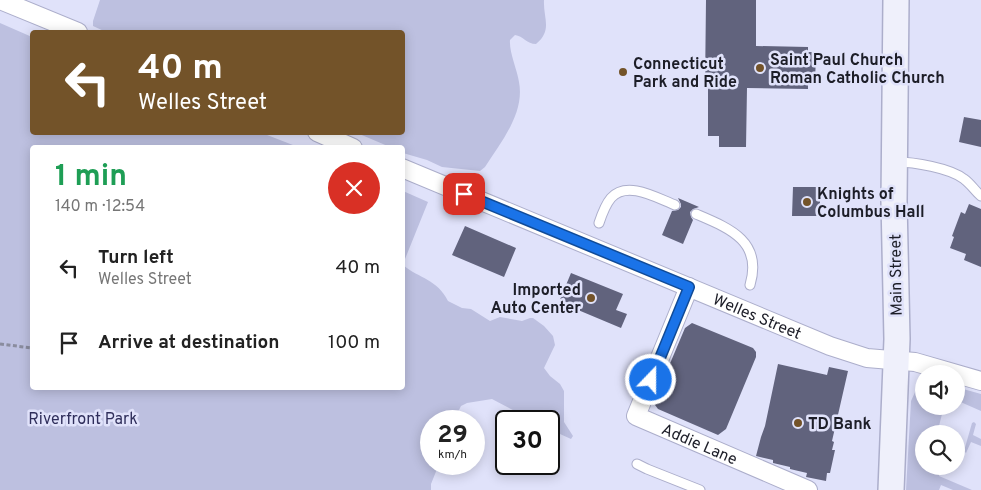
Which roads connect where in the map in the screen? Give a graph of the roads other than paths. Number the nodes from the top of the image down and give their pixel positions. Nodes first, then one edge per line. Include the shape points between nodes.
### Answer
1 (0, 0) edge
2 (896, 0) edge
3 (73, 30) edge
4 (324, 135) edge
5 (346, 145) edge
6 (894, 162) junction
7 (405, 169) edge
8 (981, 196) edge
9 (675, 205) dead end
10 (696, 214) dead end
11 (599, 223) dead end
12 (750, 285) dead end
13 (689, 287) junction
14 (896, 359) junction
15 (981, 381) edge
16 (637, 464) dead end
17 (801, 489) edge
18 (700, 490) edge
19 (891, 490) edge

1 - 3 street
2 - 6 main road, Main Street
4 - 5 street
6 - 8 lane via 920,163 957,175
6 - 14 main road, Main Street
7 - 13 street, Welles Street
9 - 11 lane via 638,191 621,191 608,202
10 - 12 lane via 732,230 744,242 751,255
13 - 14 street, Welles Street via 857,356
13 - 17 street, Addie Lane via 636,416
14 - 15 street, Welles Street
14 - 19 main road, Main Street
16 - 18 lane

